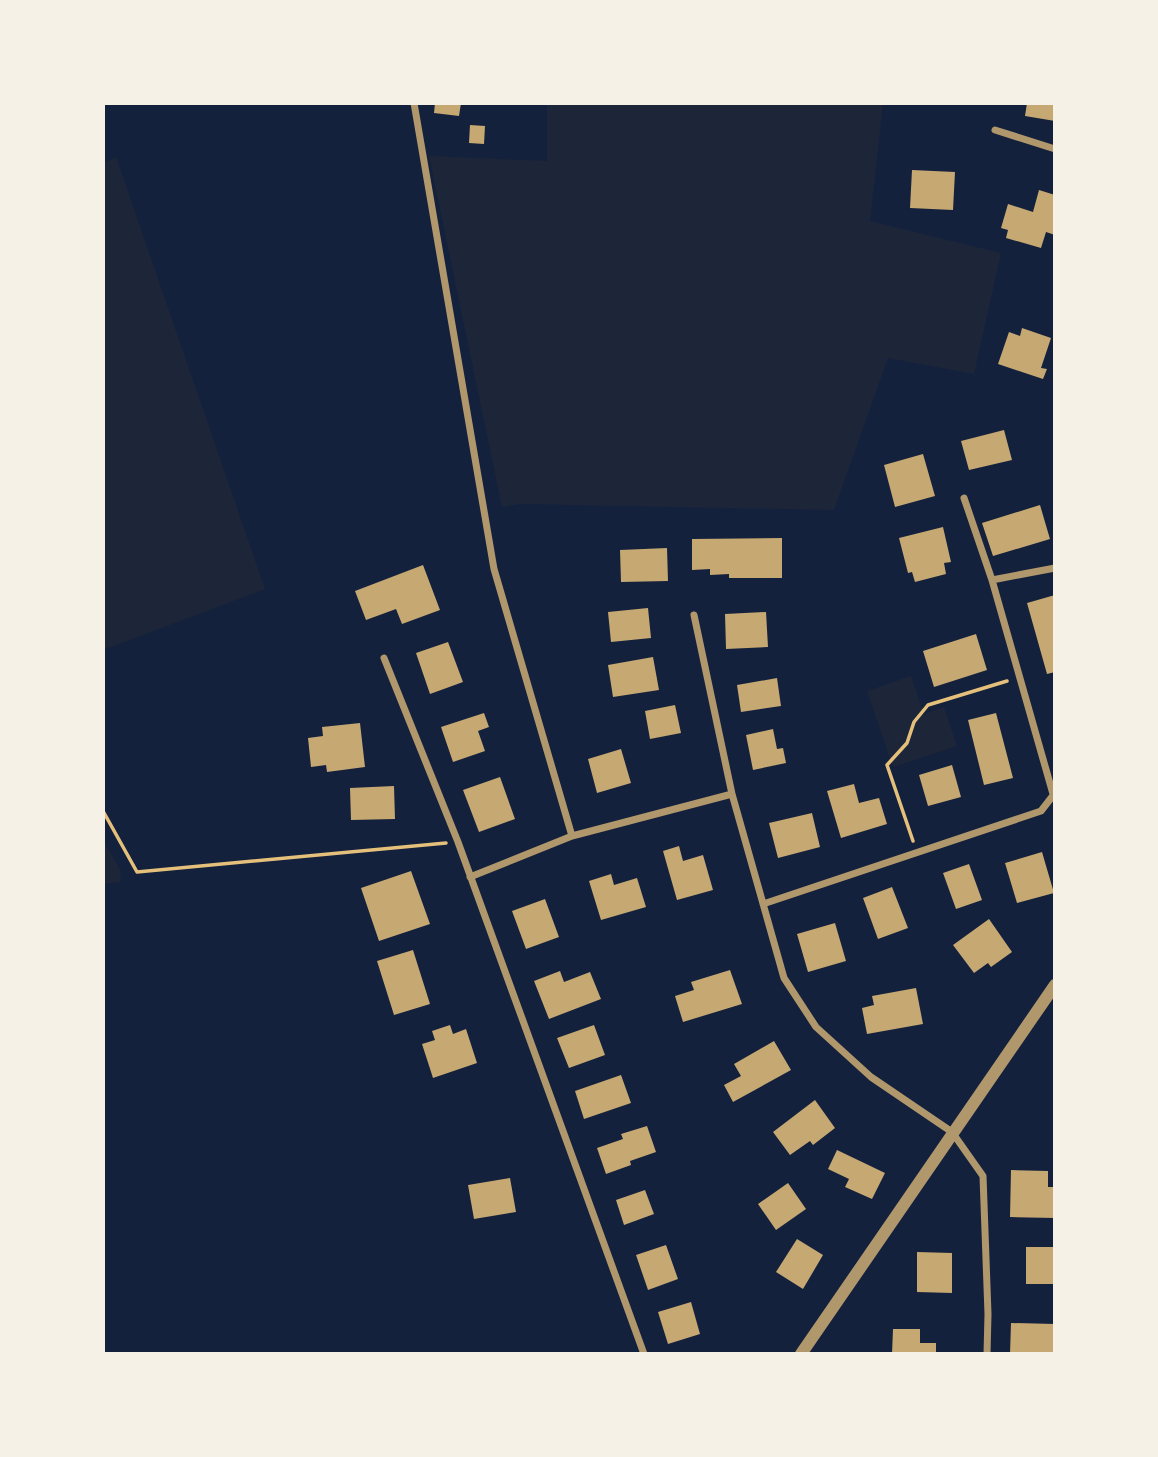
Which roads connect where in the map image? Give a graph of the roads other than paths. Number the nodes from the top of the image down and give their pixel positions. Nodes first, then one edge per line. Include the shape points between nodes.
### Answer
1 (414, 103) edge
2 (995, 130) dead end
3 (1055, 149) edge
4 (964, 498) dead end
5 (1055, 568) edge
6 (992, 580) junction
7 (694, 615) dead end
8 (384, 658) dead end
9 (732, 794) junction
10 (1054, 794) edge
11 (572, 836) junction
12 (470, 877) junction
13 (763, 904) junction
14 (1055, 985) edge
15 (952, 1132) junction
16 (643, 1354) edge
17 (801, 1354) edge
18 (987, 1354) edge

1 - 11 street via 494,569
2 - 3 street
4 - 6 street
5 - 6 street
6 - 10 street
7 - 9 street
8 - 12 street
9 - 11 street
9 - 13 street
10 - 13 street via 1041,811
11 - 12 street
12 - 16 street
13 - 15 street via 784,978 816,1027 871,1077
14 - 15 street
15 - 17 street
15 - 18 street via 983,1175

